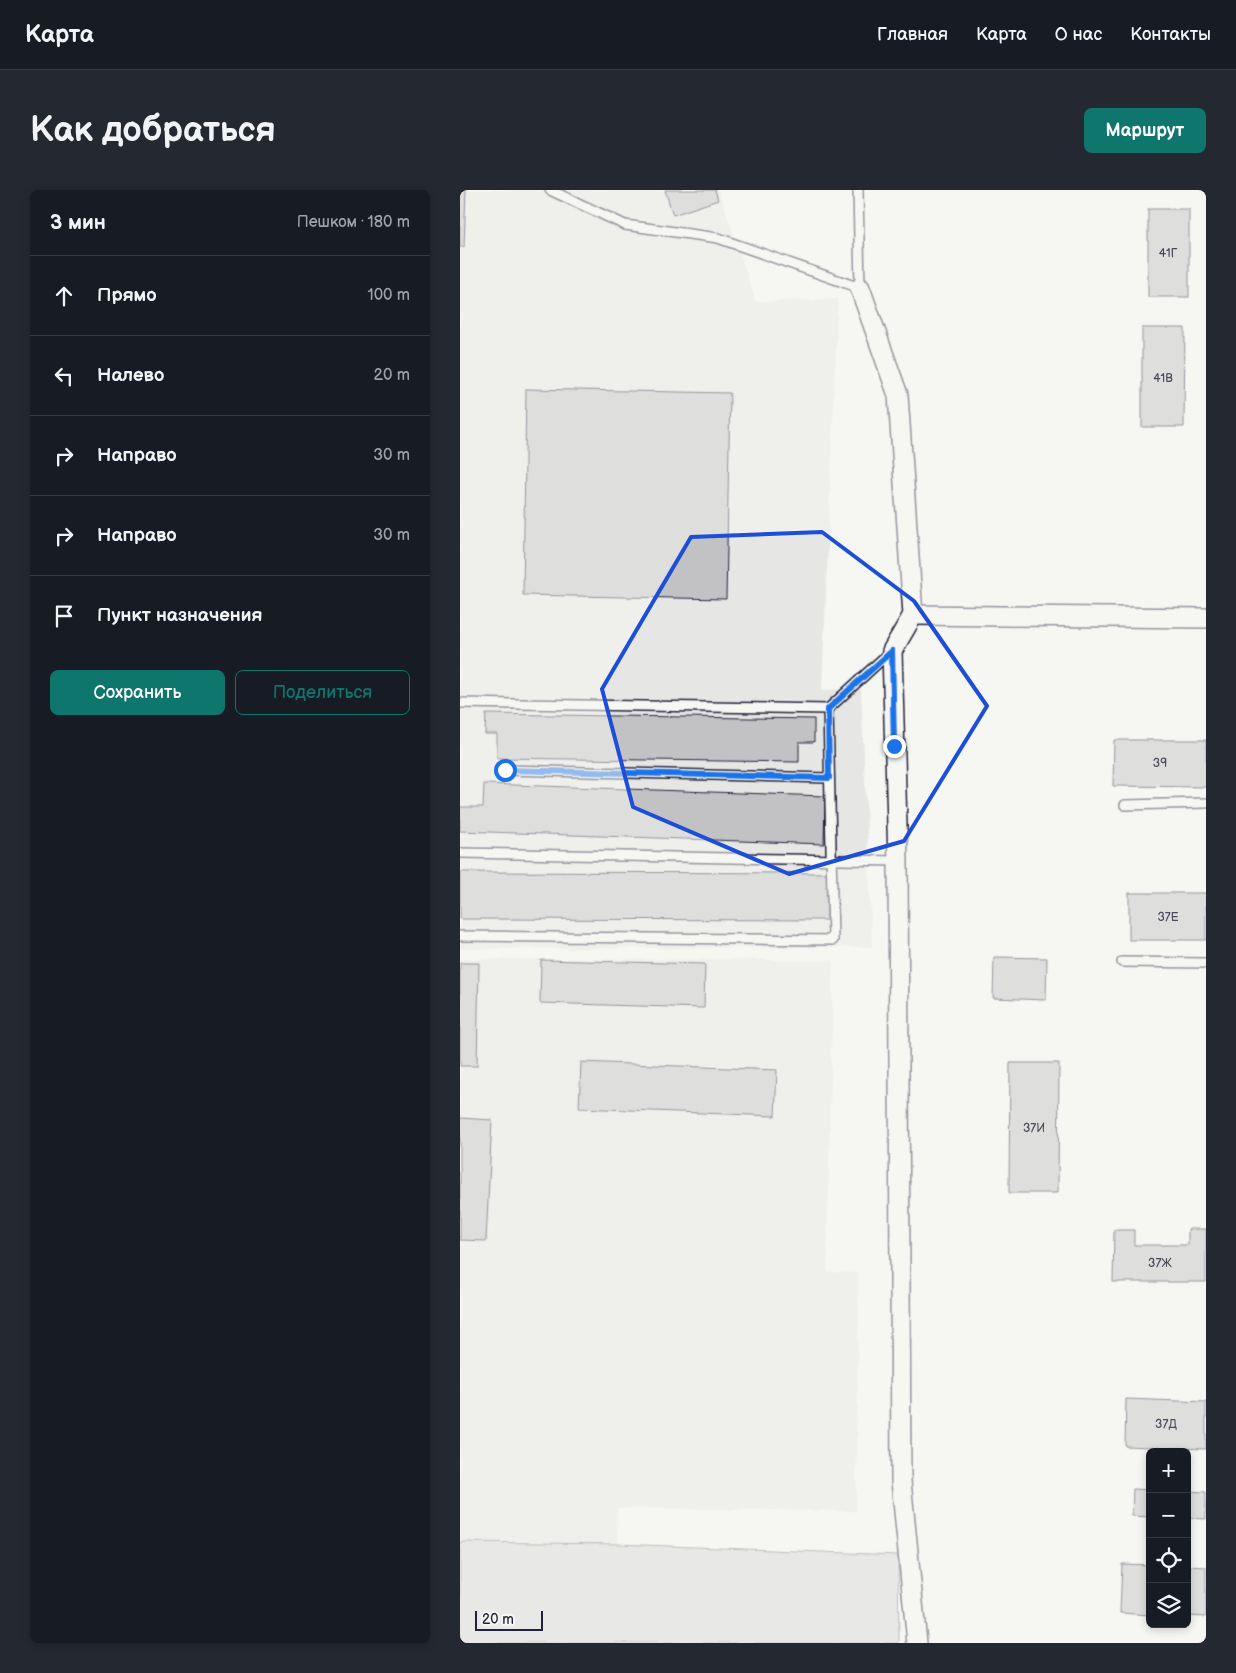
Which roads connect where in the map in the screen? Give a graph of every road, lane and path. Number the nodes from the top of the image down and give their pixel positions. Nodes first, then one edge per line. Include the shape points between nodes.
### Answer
1 (550, 190) edge
2 (858, 190) edge
3 (860, 288) junction
4 (913, 614) junction
5 (1206, 618) edge
6 (892, 651) junction
7 (460, 703) edge
8 (828, 709) junction
9 (505, 770) dead end
10 (829, 778) junction
11 (1206, 803) edge
12 (1125, 805) dead end
13 (460, 853) edge
14 (831, 859) junction
15 (898, 861) junction
16 (460, 936) edge
17 (1122, 962) dead end
18 (1206, 963) edge
19 (918, 1643) edge

1 - 3 lane via 625,225 718,238
2 - 3 lane
3 - 4 street via 898,395
4 - 5 street
4 - 6 street
6 - 8 lane
6 - 15 street
7 - 8 lane
8 - 10 lane
9 - 10 lane
10 - 14 lane
11 - 12 lane
13 - 14 lane
14 - 15 lane
14 - 16 lane via 834,940
15 - 19 street via 901,1481
17 - 18 lane

